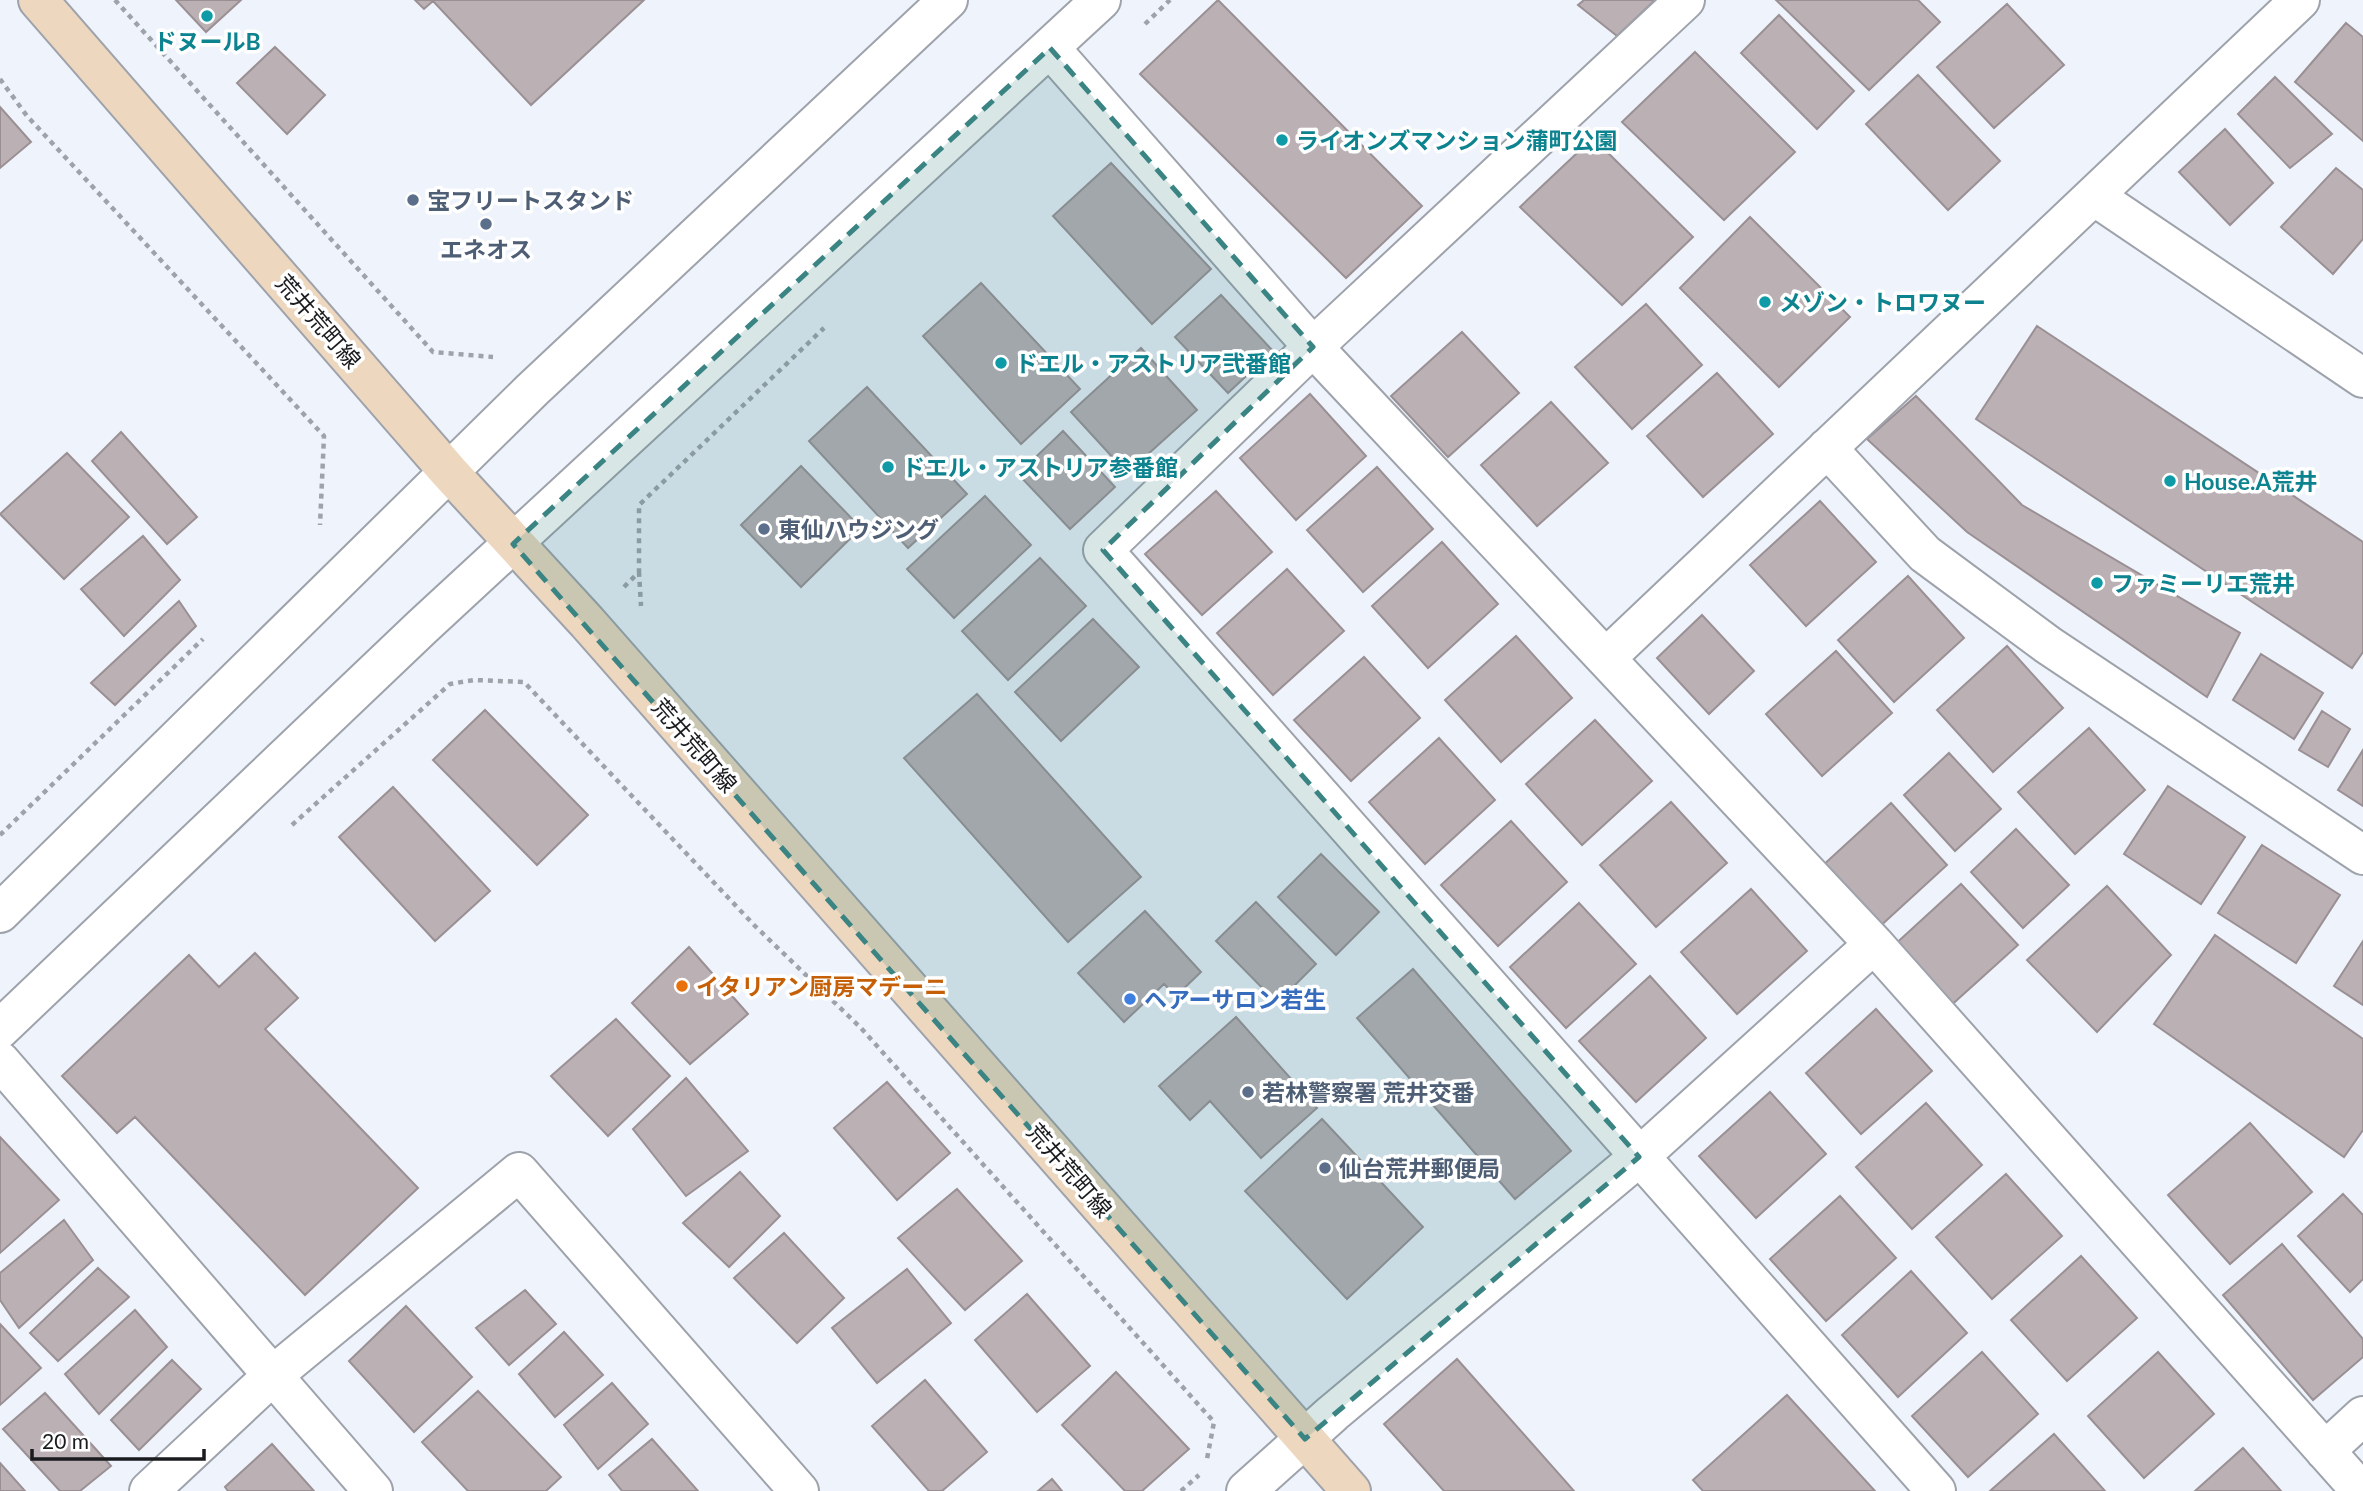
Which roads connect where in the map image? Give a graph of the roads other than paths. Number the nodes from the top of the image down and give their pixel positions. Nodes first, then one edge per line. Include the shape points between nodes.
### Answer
1 (37, 0) edge
2 (948, 0) edge
3 (1101, 0) edge
4 (1685, 0) edge
5 (2300, 0) edge
6 (1051, 48) junction
7 (2094, 196) junction
8 (1313, 347) junction
9 (2363, 378) edge
10 (1826, 449) junction
11 (449, 472) junction
12 (513, 544) junction
13 (1606, 658) junction
14 (2363, 855) edge
15 (0, 913) edge
16 (1874, 944) junction
17 (0, 1029) edge
18 (0, 1061) edge
19 (1639, 1157) junction
20 (272, 1377) junction
21 (2363, 1416) edge
22 (1305, 1439) junction
23 (2325, 1451) junction
24 (149, 1491) edge
25 (373, 1491) edge
26 (799, 1491) edge
27 (1246, 1491) edge
28 (1351, 1491) edge
29 (1936, 1491) edge
30 (2361, 1491) edge

1 - 11 main road, 荒井荒町線
2 - 11 street
3 - 6 street
4 - 8 street
5 - 7 street
6 - 8 street
6 - 12 street
7 - 9 street
7 - 10 street
8 - 13 street
8 - 19 street via 1102,550
10 - 13 street
10 - 14 street via 1925,554 2048,645
11 - 12 main road, 荒井荒町線
11 - 15 street
12 - 17 street
12 - 22 main road, 荒井荒町線
13 - 16 street
16 - 19 street
16 - 23 street
18 - 20 street
19 - 22 street
19 - 29 street
20 - 24 street
20 - 25 street
20 - 26 street via 519,1172
21 - 23 street
22 - 27 street
22 - 28 main road, 荒井荒町線
23 - 30 street

